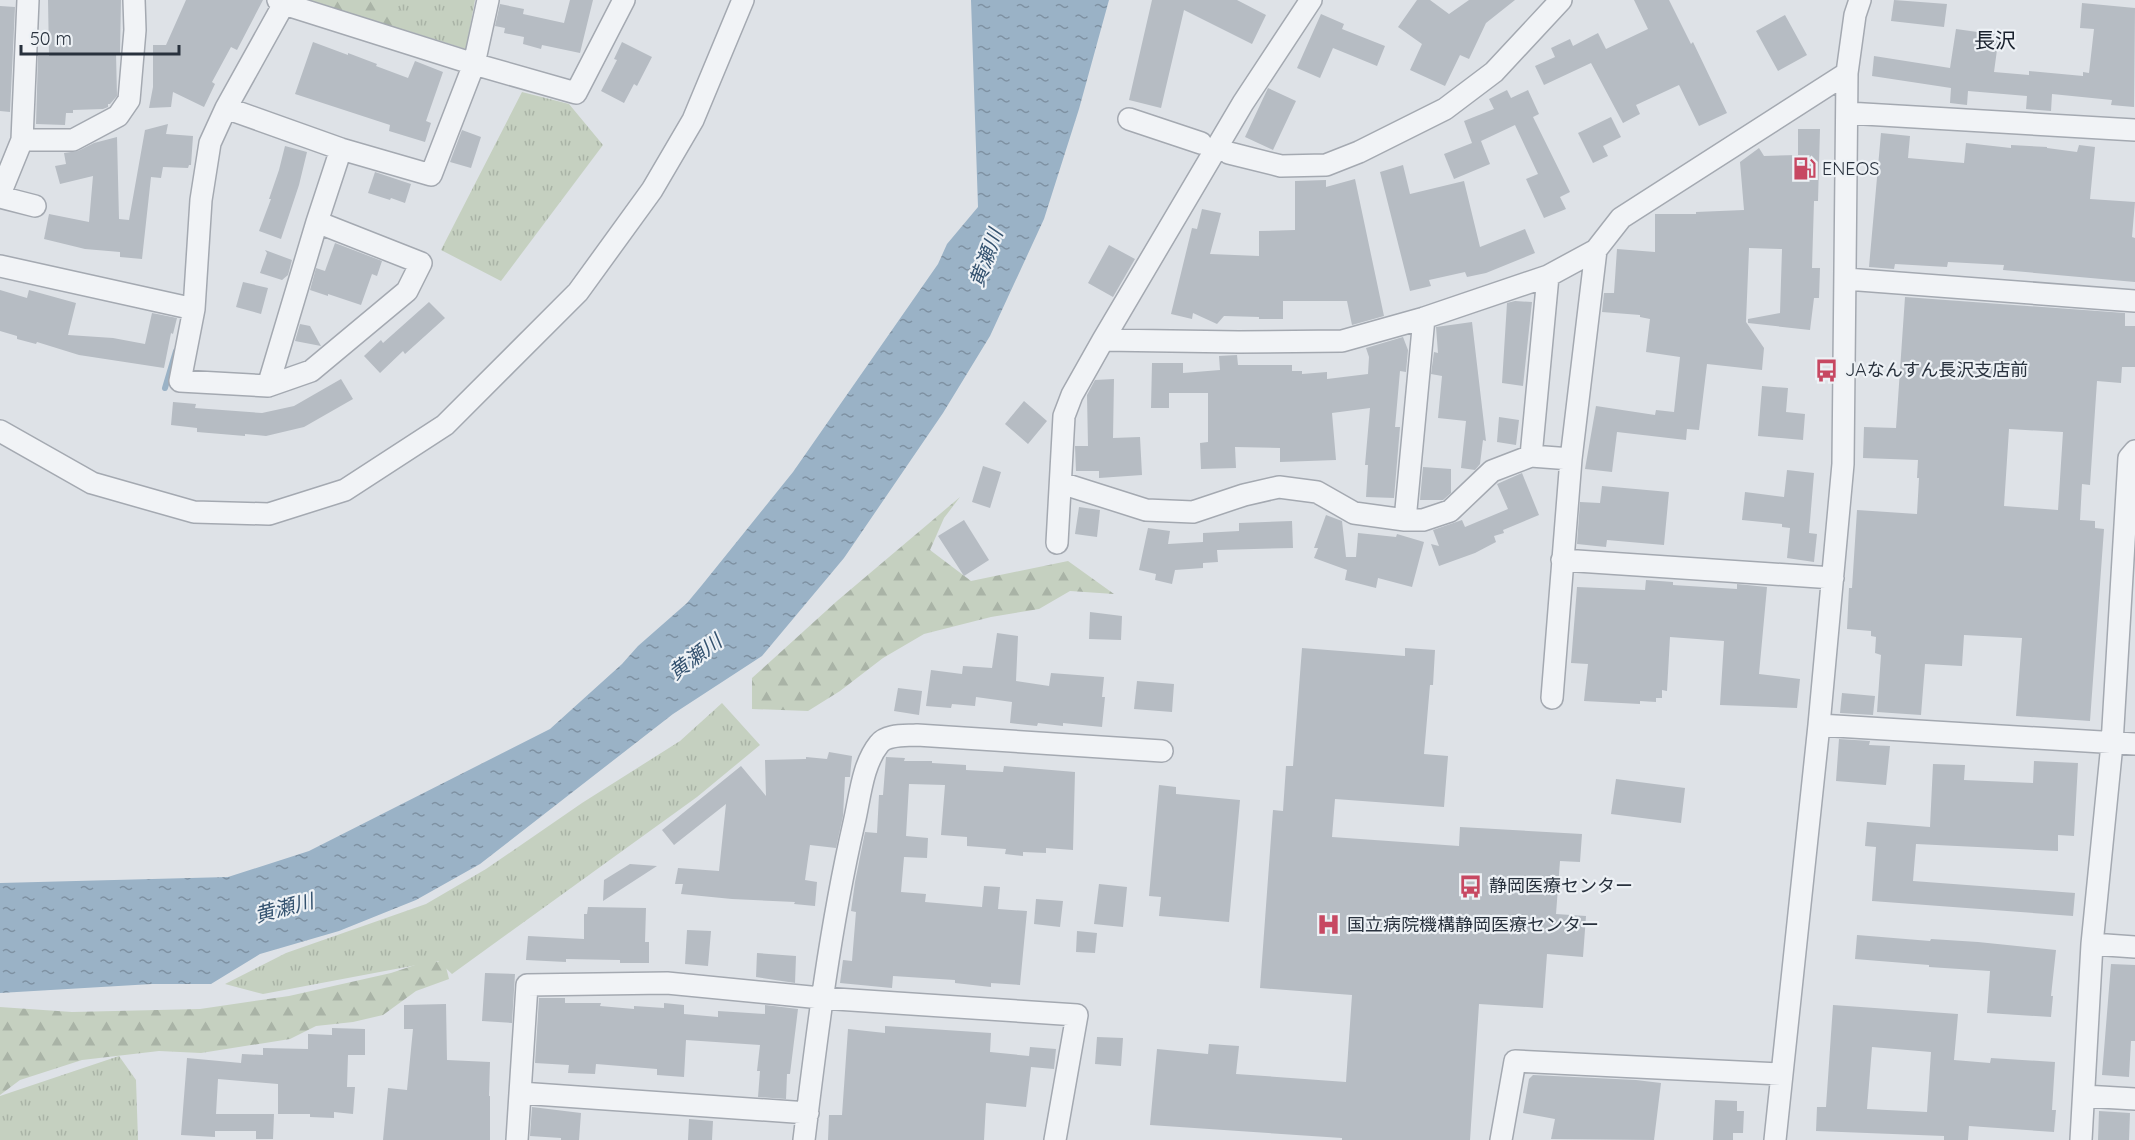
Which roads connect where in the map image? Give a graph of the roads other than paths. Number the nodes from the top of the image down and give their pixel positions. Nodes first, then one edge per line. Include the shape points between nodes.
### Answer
1 (27, 0) edge
2 (134, 0) edge
3 (488, 0) edge
4 (624, 0) edge
5 (743, 0) edge
6 (1311, 0) edge
7 (1561, 0) edge
8 (1860, 0) edge
9 (282, 1) edge
10 (474, 64) junction
11 (1846, 73) junction
12 (226, 108) junction
13 (1846, 113) junction
14 (1129, 119) dead end
15 (2135, 130) edge
16 (22, 140) junction
17 (1201, 143) dead end
18 (341, 149) junction
19 (1229, 153) dead end
20 (0, 196) edge
21 (35, 206) dead end
22 (317, 222) junction
23 (1596, 250) junction
24 (0, 266) edge
25 (1548, 276) junction
26 (1846, 279) junction
27 (2135, 301) edge
28 (194, 309) junction
29 (1424, 318) junction
30 (1103, 340) junction
31 (268, 386) junction
32 (0, 431) edge
33 (2135, 451) edge
34 (1531, 456) junction
35 (1571, 459) junction
36 (1060, 483) junction
37 (1405, 520) junction
38 (1057, 543) dead end
39 (1562, 561) junction
40 (1833, 578) junction
41 (1552, 698) dead end
42 (1819, 725) junction
43 (2112, 744) junction
44 (2135, 744) edge
45 (1162, 751) dead end
46 (2092, 944) junction
47 (2135, 948) edge
48 (821, 998) junction
49 (1781, 1074) junction
50 (520, 1093) junction
51 (2084, 1096) junction
52 (2135, 1099) edge
53 (808, 1113) junction
54 (517, 1140) edge
55 (804, 1140) edge
56 (1055, 1140) edge
57 (1501, 1140) edge
58 (1775, 1140) edge
59 (2081, 1140) edge

1 - 16 street
2 - 16 street via 129,100 118,116 73,140
3 - 10 street
4 - 10 street via 576,93
5 - 32 street via 693,120 652,190 578,292 445,425 345,490 269,514 194,512 92,483
6 - 30 street via 1243,103
7 - 19 street via 1494,72 1444,109 1359,152 1326,165 1281,166
8 - 11 street
9 - 10 street
9 - 12 street
10 - 18 street via 431,175
11 - 13 street
11 - 23 street via 1621,218
12 - 18 street
12 - 28 street via 210,144 201,200
13 - 15 street
13 - 26 street
14 - 17 street
16 - 20 street
18 - 22 street
20 - 21 street
22 - 31 street
22 - 31 street via 421,263 407,291 311,371
23 - 25 street
23 - 35 street
24 - 28 street
25 - 29 street
25 - 34 street
26 - 27 street
26 - 40 street via 1843,464
28 - 31 street via 180,381
29 - 30 street via 1342,341
29 - 37 street
30 - 36 street via 1064,416
33 - 43 street via 2129,458
34 - 35 street
34 - 37 street via 1492,471 1450,511 1423,520
35 - 39 street
36 - 37 street via 1146,510 1193,512 1279,487 1317,492 1354,513
36 - 38 street
39 - 40 street
39 - 41 street
40 - 42 street
42 - 43 street
42 - 49 street
43 - 44 street
43 - 46 street
45 - 48 street via 917,735 893,736 880,743 864,777
46 - 47 street
46 - 51 street
48 - 50 street via 667,983 527,985
48 - 53 street
48 - 56 street via 1077,1015
49 - 57 street via 1515,1061
49 - 58 street
50 - 53 street
50 - 54 street
51 - 52 street
51 - 59 street
53 - 55 street

